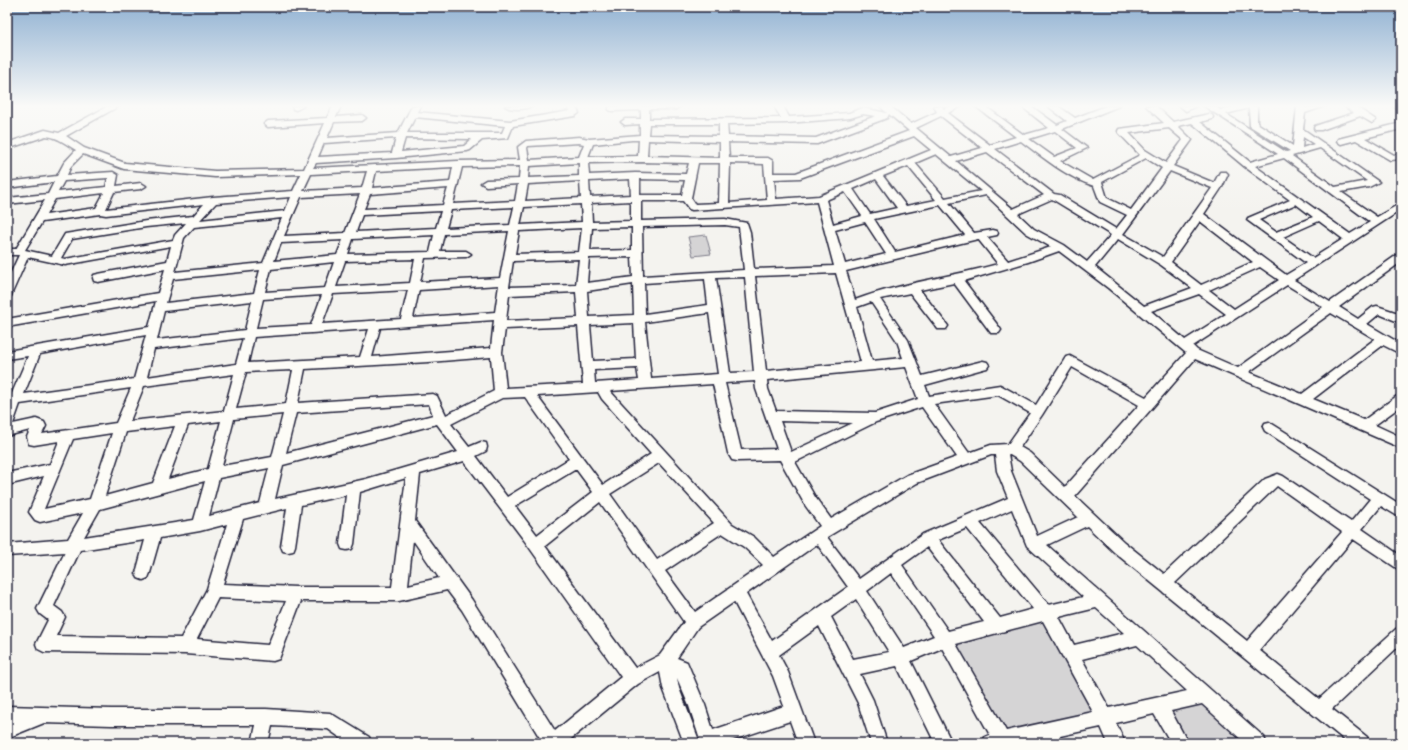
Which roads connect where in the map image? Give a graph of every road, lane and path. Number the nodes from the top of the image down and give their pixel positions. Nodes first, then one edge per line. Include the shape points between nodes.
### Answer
1 (22, 141) edge
2 (68, 141) edge
3 (322, 141) edge
4 (400, 141) edge
5 (475, 141) edge
6 (566, 141) edge
7 (584, 141) edge
8 (602, 141) edge
9 (643, 141) edge
10 (724, 141) edge
11 (883, 141) edge
12 (927, 141) edge
13 (980, 141) edge
14 (1014, 141) edge
15 (1028, 141) edge
16 (1074, 141) edge
17 (1132, 141) edge
18 (1187, 141) edge
19 (1219, 141) edge
20 (1262, 141) edge
21 (1279, 141) edge
22 (1298, 141) edge
23 (1316, 141) edge
24 (1364, 141) edge
25 (589, 142) junction
26 (1322, 145) junction
27 (7, 146) edge
28 (989, 148) junction
29 (81, 150) junction
30 (938, 150) junction
31 (1297, 152) junction
32 (396, 155) junction
33 (1146, 155) junction
34 (1284, 155) junction
35 (1401, 156) edge
36 (642, 159) junction
37 (313, 160) junction
38 (583, 160) junction
39 (694, 160) junction
40 (950, 160) junction
41 (725, 161) junction
42 (1053, 161) junction
43 (909, 162) junction
44 (525, 163) junction
45 (458, 164) junction
46 (1248, 165) junction
47 (1167, 167) junction
48 (372, 168) junction
49 (308, 171) junction
50 (1223, 174) dead end
51 (635, 176) junction
52 (770, 176) junction
53 (878, 176) junction
54 (690, 177) junction
55 (60, 178) junction
56 (585, 178) junction
57 (524, 181) junction
58 (486, 183) dead end
59 (454, 184) junction
60 (1098, 184) junction
61 (7, 185) edge
62 (141, 186) dead end
63 (1217, 187) junction
64 (847, 188) junction
65 (110, 190) junction
66 (1333, 190) junction
67 (366, 191) junction
68 (988, 192) junction
69 (297, 194) junction
70 (51, 196) junction
71 (1050, 196) junction
72 (166, 198) dead end
73 (636, 198) junction
74 (686, 198) junction
75 (821, 199) junction
76 (213, 200) junction
77 (1297, 200) junction
78 (7, 201) edge
79 (586, 201) junction
80 (943, 202) junction
81 (772, 203) junction
82 (520, 204) junction
83 (724, 206) junction
84 (1401, 206) edge
85 (447, 207) junction
86 (904, 210) junction
87 (100, 211) junction
88 (358, 212) junction
89 (1012, 212) junction
90 (289, 214) junction
91 (1133, 214) junction
92 (1199, 215) junction
93 (1320, 217) junction
94 (38, 218) junction
95 (868, 218) junction
96 (194, 222) junction
97 (1377, 222) junction
98 (637, 223) junction
99 (587, 226) junction
100 (514, 228) junction
101 (830, 228) junction
102 (440, 231) junction
103 (993, 233) dead end
104 (1116, 235) junction
105 (348, 236) junction
106 (976, 236) junction
107 (1277, 236) junction
108 (1350, 239) junction
109 (278, 240) junction
110 (178, 242) junction
111 (1060, 247) junction
112 (7, 252) edge
113 (22, 252) junction
114 (638, 253) junction
115 (466, 254) dead end
116 (421, 255) junction
117 (434, 255) junction
118 (584, 256) junction
119 (892, 256) junction
120 (340, 258) junction
121 (508, 258) junction
122 (1401, 258) edge
123 (55, 259) junction
124 (1165, 263) junction
125 (1261, 263) junction
126 (1313, 263) junction
127 (172, 264) junction
128 (1005, 265) junction
129 (266, 267) junction
130 (1088, 268) junction
131 (840, 269) junction
132 (749, 273) junction
133 (710, 275) junction
134 (169, 276) junction
135 (10, 278) edge
136 (98, 278) dead end
137 (957, 279) junction
138 (637, 280) junction
139 (1286, 280) junction
140 (504, 286) junction
141 (414, 287) junction
142 (581, 288) junction
143 (913, 288) junction
144 (1202, 289) junction
145 (328, 291) junction
146 (7, 293) edge
147 (164, 296) junction
148 (259, 296) junction
149 (873, 297) junction
150 (851, 305) junction
151 (1331, 307) junction
152 (160, 308) junction
153 (714, 308) junction
154 (1142, 310) junction
155 (1234, 314) junction
156 (639, 319) junction
157 (1401, 319) edge
158 (500, 321) junction
159 (584, 322) junction
160 (7, 323) edge
161 (406, 323) junction
162 (376, 324) junction
163 (1359, 324) junction
164 (942, 326) dead end
165 (315, 328) junction
166 (154, 330) junction
167 (995, 330) dead end
168 (250, 333) junction
169 (1383, 339) junction
170 (150, 345) junction
171 (1189, 349) junction
172 (36, 350) junction
173 (1401, 350) edge
174 (496, 352) junction
175 (7, 355) edge
176 (365, 361) junction
177 (910, 362) junction
178 (643, 363) junction
179 (300, 365) junction
180 (588, 366) junction
181 (983, 366) dead end
182 (868, 367) junction
183 (241, 368) junction
184 (1239, 373) junction
185 (760, 376) junction
186 (721, 379) junction
187 (918, 382) junction
188 (645, 383) junction
189 (139, 384) junction
190 (595, 387) junction
191 (528, 392) junction
192 (500, 393) junction
193 (15, 400) junction
194 (1303, 400) junction
195 (1401, 400) edge
196 (926, 401) junction
197 (1148, 404) junction
198 (291, 408) junction
199 (1038, 412) junction
200 (229, 414) junction
201 (771, 416) junction
202 (875, 418) junction
203 (442, 420) junction
204 (183, 421) junction
205 (7, 424) edge
206 (1365, 426) junction
207 (121, 427) junction
208 (1269, 427) dead end
209 (7, 431) edge
210 (68, 435) junction
211 (1401, 443) edge
212 (481, 447) dead end
213 (1006, 450) junction
214 (467, 455) junction
215 (661, 455) junction
216 (785, 457) junction
217 (966, 459) junction
218 (278, 461) junction
219 (578, 461) junction
220 (54, 468) junction
221 (414, 470) junction
222 (214, 473) junction
223 (7, 479) edge
224 (158, 487) junction
225 (354, 487) junction
226 (601, 493) junction
227 (1066, 496) junction
228 (1379, 498) junction
229 (295, 501) junction
230 (1016, 501) junction
231 (95, 504) junction
232 (505, 505) junction
233 (266, 507) junction
234 (1401, 512) edge
235 (237, 515) junction
236 (1089, 518) junction
237 (970, 521) junction
238 (408, 522) junction
239 (200, 524) junction
240 (724, 524) junction
241 (1352, 531) junction
242 (154, 532) junction
243 (826, 535) junction
244 (928, 538) junction
245 (74, 544) junction
246 (347, 544) dead end
247 (1036, 544) junction
248 (535, 545) junction
249 (288, 546) dead end
250 (8, 551) edge
251 (892, 563) junction
252 (1401, 564) edge
253 (774, 566) junction
254 (654, 569) junction
255 (143, 573) dead end
256 (451, 582) junction
257 (1164, 584) junction
258 (857, 588) junction
259 (214, 591) junction
260 (296, 594) junction
261 (399, 594) junction
262 (740, 598) junction
263 (1098, 600) junction
264 (1046, 612) junction
265 (821, 614) junction
266 (691, 626) junction
267 (996, 626) junction
268 (1401, 634) edge
269 (1140, 637) junction
270 (945, 639) junction
271 (185, 646) junction
272 (1248, 651) junction
273 (770, 652) junction
274 (1070, 654) junction
275 (901, 657) junction
276 (666, 661) junction
277 (849, 668) junction
278 (632, 678) junction
279 (1204, 695) junction
280 (1158, 705) junction
281 (1320, 710) junction
282 (795, 711) junction
283 (7, 714) edge
284 (43, 715) junction
285 (266, 717) junction
286 (1105, 717) junction
287 (7, 730) edge
288 (1051, 736) edge
289 (703, 742) edge
290 (996, 742) edge
291 (260, 743) edge
292 (363, 743) edge
293 (553, 743) edge
294 (806, 743) edge
295 (879, 743) edge
296 (944, 743) edge
297 (1117, 743) edge
298 (1180, 743) edge
299 (1258, 743) edge
300 (1361, 743) edge

1 - 27 street
2 - 29 street
3 - 37 street
4 - 32 street
5 - 32 street via 467,148
6 - 44 street via 526,144 522,147
7 - 25 street
8 - 25 street
9 - 36 street
10 - 41 street
11 - 52 street via 797,176
12 - 30 street
13 - 28 street
14 - 28 street
15 - 42 street
16 - 42 street via 1083,148
17 - 33 street
18 - 47 street
19 - 46 street
20 - 34 street
21 - 31 street
22 - 31 street
23 - 26 street
24 - 35 street via 1393,158
25 - 38 street
26 - 31 street
26 - 66 street via 1374,182
28 - 40 street
28 - 71 street
29 - 49 street via 124,166 168,171 237,174
29 - 55 street via 66,165
30 - 40 street
30 - 43 street
31 - 34 street
32 - 37 street
33 - 47 street
33 - 60 street via 1097,181
34 - 46 street
34 - 66 street
36 - 38 street
36 - 39 street
37 - 49 street
38 - 44 street
38 - 56 street
39 - 41 street
39 - 54 street
40 - 68 street
41 - 52 street via 768,161
41 - 83 street
42 - 60 street via 1084,180
43 - 53 street
43 - 80 street
44 - 45 street
44 - 57 street
45 - 48 street
45 - 59 street
46 - 77 street
47 - 63 street
47 - 91 street
48 - 49 street
48 - 67 street
49 - 69 street
50 - 63 street
51 - 54 street
51 - 56 street
51 - 73 street
52 - 81 street
53 - 64 street
53 - 86 street
54 - 74 street
55 - 61 street
55 - 65 street via 113,174
55 - 70 street
56 - 57 street
56 - 79 street
57 - 58 street
57 - 82 street
59 - 67 street
59 - 85 street
60 - 91 street via 1103,200
62 - 65 street
63 - 92 street
64 - 75 street
64 - 95 street
65 - 70 street
65 - 87 street
66 - 97 street
67 - 69 street
67 - 88 street
68 - 80 street
68 - 89 street
69 - 76 street
69 - 90 street
70 - 78 street
70 - 94 street
71 - 89 street
71 - 104 street via 1057,197
72 - 76 street
73 - 74 street
73 - 79 street
73 - 98 street
74 - 83 street via 692,207
75 - 81 street
75 - 101 street
76 - 87 street
76 - 96 street
77 - 93 street
77 - 107 street via 1252,220
79 - 82 street
79 - 99 street
80 - 86 street
80 - 106 street
81 - 83 street
82 - 85 street
82 - 100 street
84 - 97 street
85 - 88 street
85 - 102 street
86 - 95 street
87 - 94 street
88 - 105 street
89 - 111 street via 1030,231
90 - 96 street
90 - 109 street
91 - 104 street
92 - 124 street
92 - 125 street
93 - 107 street
93 - 108 street
94 - 113 street
95 - 101 street
95 - 119 street
96 - 110 street via 179,237
96 - 123 street via 146,224 69,236
97 - 108 street
98 - 99 street
98 - 114 street
98 - 132 street via 725,222 743,225
99 - 100 street
99 - 118 street
100 - 102 street
100 - 121 street
101 - 131 street
102 - 105 street
102 - 117 street
103 - 106 street
104 - 124 street
104 - 130 street
105 - 109 street
105 - 120 street
106 - 119 street
106 - 128 street
107 - 126 street
108 - 126 street
109 - 129 street
110 - 123 street via 65,262
110 - 127 street
111 - 128 street
111 - 130 street
112 - 113 street
113 - 123 street
113 - 135 street
114 - 118 street
114 - 138 street
115 - 117 street
116 - 117 street
116 - 120 street
116 - 141 street
118 - 121 street
118 - 142 street
119 - 131 street
120 - 129 street
120 - 145 street
121 - 140 street
122 - 151 street
124 - 144 street
125 - 139 street
125 - 144 street
126 - 139 street
127 - 134 street
127 - 136 street
128 - 137 street
129 - 134 street
129 - 148 street
130 - 154 street
131 - 132 street
131 - 150 street
132 - 133 street
132 - 185 street
133 - 138 street
133 - 153 street
134 - 147 street
135 - 146 street
137 - 143 street
137 - 167 street
138 - 142 street
138 - 156 street
139 - 151 street
139 - 155 street
140 - 141 street
140 - 142 street
140 - 158 street
141 - 145 street
141 - 161 street
142 - 159 street
143 - 149 street
143 - 164 street
144 - 154 street
144 - 155 street
145 - 148 street
145 - 165 street
147 - 152 street
147 - 160 street
148 - 152 street
148 - 168 street
149 - 150 street
149 - 177 street via 902,340
150 - 182 street
151 - 163 street
151 - 184 street
152 - 166 street
153 - 156 street
153 - 186 street
154 - 171 street
155 - 171 street
156 - 159 street
156 - 178 street
157 - 163 street via 1377,310
158 - 159 street
158 - 161 street
158 - 174 street
159 - 180 street
161 - 162 street
162 - 165 street
162 - 176 street
163 - 169 street
165 - 168 street
166 - 170 street
166 - 172 street
168 - 170 street
168 - 183 street
169 - 173 street
169 - 194 street
170 - 189 street
171 - 184 street
171 - 197 street
172 - 175 street
172 - 193 street
174 - 176 street
174 - 192 street
176 - 179 street
177 - 182 street
177 - 187 street
178 - 180 street
178 - 188 street
179 - 183 street
179 - 198 street
180 - 190 street
181 - 187 street
182 - 185 street
183 - 189 street
183 - 200 street
184 - 194 street
185 - 186 street
185 - 201 street
186 - 188 street
186 - 216 street via 737,456
187 - 196 street
188 - 190 street
189 - 193 street
189 - 207 street
190 - 191 street
190 - 215 street
191 - 192 street
191 - 219 street
192 - 203 street
193 - 205 street
194 - 206 street
195 - 206 street
196 - 199 street via 1000,390
196 - 202 street
196 - 217 street
197 - 199 street via 1070,360
197 - 227 street
198 - 200 street
198 - 203 street via 434,399
198 - 218 street
199 - 213 street
200 - 204 street
200 - 222 street
201 - 202 street
201 - 216 street
202 - 216 street
203 - 214 street
203 - 218 street
204 - 207 street
204 - 224 street
206 - 211 street
207 - 210 street
207 - 231 street
208 - 228 street
209 - 210 street via 36,424 40,426 33,437 34,440
210 - 220 street
212 - 214 street
213 - 217 street via 991,450
213 - 227 street via 1025,457
213 - 230 street via 1004,471
213 - 243 street via 994,458 913,487
214 - 221 street
214 - 232 street
215 - 226 street
215 - 240 street
216 - 243 street
217 - 243 street via 912,479 888,492
218 - 222 street
218 - 233 street
219 - 226 street
219 - 232 street
220 - 223 street
220 - 231 street via 36,512 40,516
221 - 225 street
221 - 238 street
222 - 224 street
222 - 239 street
224 - 231 street
225 - 229 street
225 - 246 street
226 - 248 street
226 - 254 street
227 - 236 street
228 - 234 street
228 - 241 street
229 - 233 street
229 - 249 street
230 - 237 street
230 - 247 street via 1032,541
231 - 245 street
232 - 248 street
233 - 235 street
235 - 239 street
235 - 259 street
236 - 247 street
236 - 257 street
237 - 244 street
237 - 264 street
238 - 256 street
238 - 261 street
239 - 242 street
240 - 253 street
240 - 254 street
241 - 252 street
241 - 257 street via 1278,480 1270,483
241 - 272 street
242 - 245 street
242 - 255 street
243 - 253 street
243 - 258 street
243 - 262 street
244 - 251 street
244 - 267 street
245 - 250 street
245 - 271 street via 45,609 57,617 44,644
247 - 263 street
248 - 278 street
251 - 258 street
251 - 270 street
253 - 266 street
254 - 266 street
256 - 261 street
256 - 293 street
257 - 272 street
258 - 265 street
258 - 275 street
259 - 260 street
259 - 271 street
260 - 261 street
260 - 271 street via 273,653
262 - 266 street via 704,623
262 - 273 street
263 - 264 street
263 - 269 street
264 - 267 street
264 - 274 street
265 - 273 street
265 - 277 street
266 - 276 street
267 - 270 street
268 - 281 street
269 - 274 street
269 - 279 street
270 - 275 street
270 - 290 street
272 - 281 street
273 - 282 street
274 - 286 street
275 - 277 street
275 - 296 street
276 - 278 street
276 - 289 street via 671,688
277 - 295 street via 865,700
278 - 293 street
279 - 280 street
279 - 299 street
280 - 286 street
280 - 298 street
281 - 300 street
282 - 289 street
282 - 294 street
283 - 284 street
284 - 285 street
284 - 287 street
285 - 291 street
285 - 292 street via 330,721
286 - 288 street
286 - 297 street
288 - 290 street

